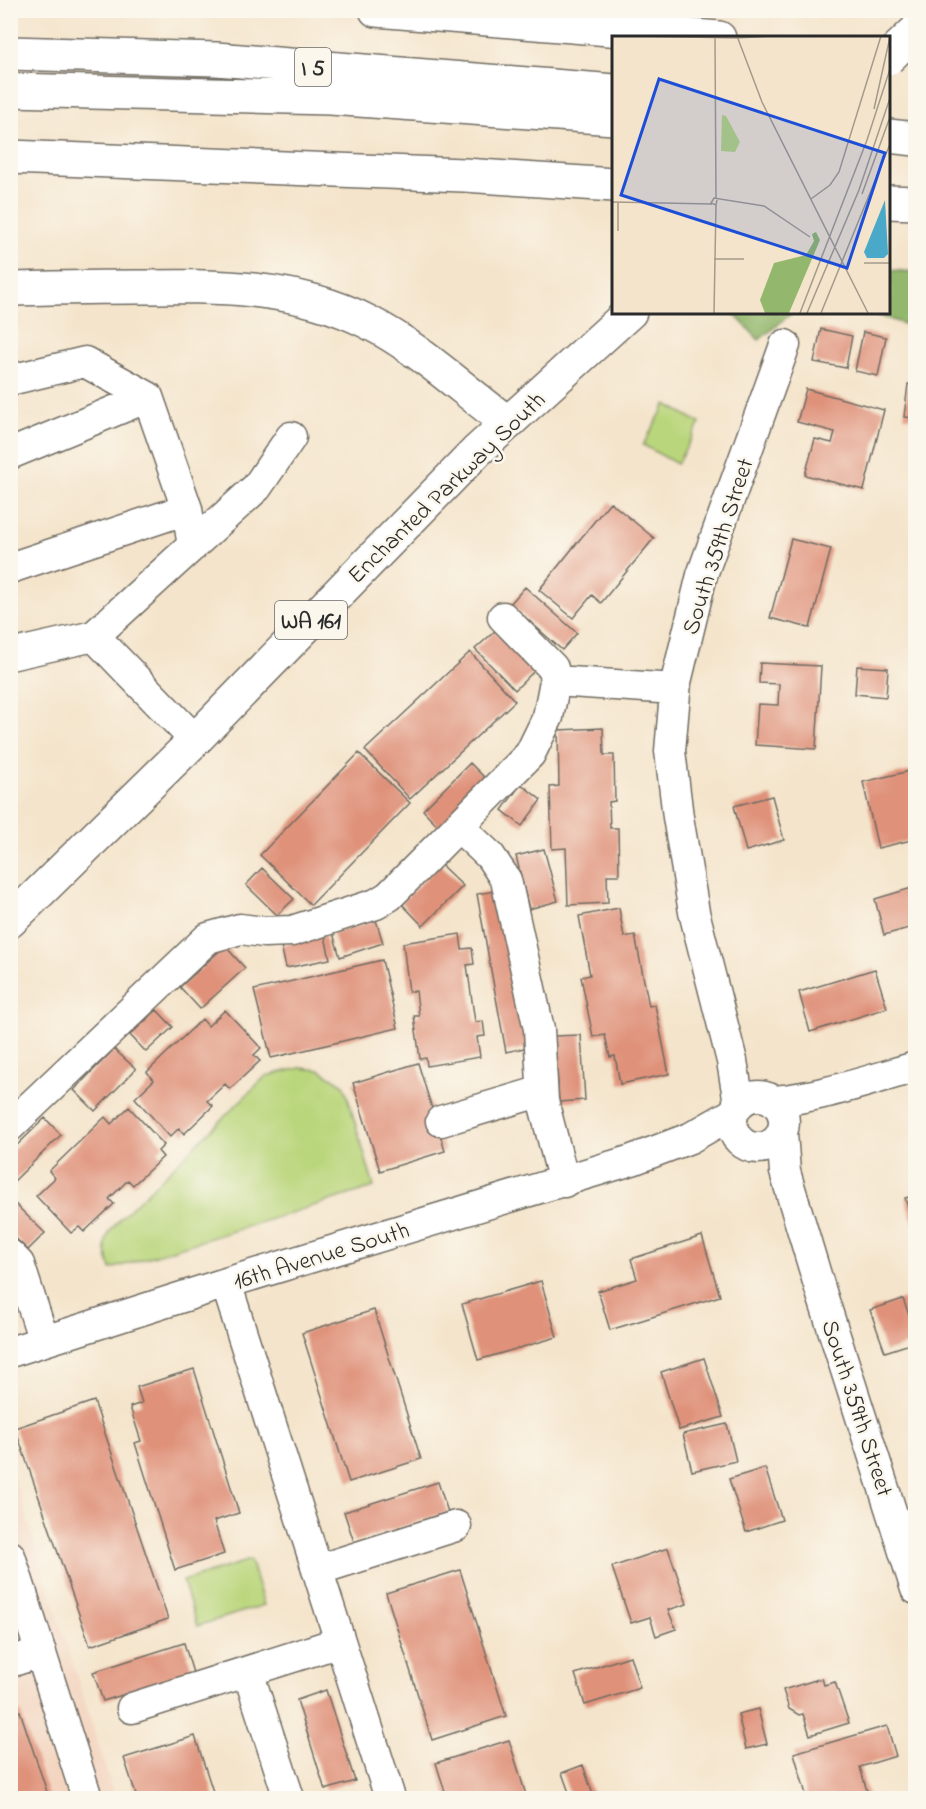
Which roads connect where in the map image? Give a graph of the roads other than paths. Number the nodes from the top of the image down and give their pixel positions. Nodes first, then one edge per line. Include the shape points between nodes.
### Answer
1 (376, 10) edge
2 (915, 31) edge
3 (694, 36) edge
4 (890, 51) edge
5 (10, 52) edge
6 (915, 53) edge
7 (890, 56) edge
8 (10, 90) edge
9 (612, 91) edge
10 (890, 114) edge
11 (915, 117) edge
12 (612, 118) edge
13 (890, 136) edge
14 (915, 139) edge
15 (10, 157) edge
16 (612, 184) edge
17 (890, 201) edge
18 (915, 203) edge
19 (10, 289) edge
20 (624, 318) edge
21 (786, 345) dead end
22 (10, 380) edge
23 (148, 397) junction
24 (508, 423) junction
25 (291, 437) dead end
26 (10, 454) edge
27 (186, 509) junction
28 (193, 546) junction
29 (10, 568) edge
30 (503, 617) dead end
31 (94, 636) junction
32 (10, 655) edge
33 (555, 681) junction
34 (675, 689) junction
35 (195, 740) junction
36 (458, 826) junction
37 (10, 921) edge
38 (915, 1069) edge
39 (542, 1091) junction
40 (758, 1120) junction
41 (441, 1122) dead end
42 (10, 1126) edge
43 (564, 1182) junction
44 (10, 1255) edge
45 (226, 1283) junction
46 (44, 1341) junction
47 (10, 1352) edge
48 (456, 1526) dead end
49 (10, 1556) edge
50 (317, 1570) junction
51 (915, 1589) edge
52 (340, 1642) junction
53 (41, 1652) junction
54 (10, 1662) edge
55 (248, 1672) junction
56 (132, 1708) dead end
57 (87, 1798) edge
58 (289, 1798) edge
59 (390, 1798) edge

1 - 3 main road
2 - 7 main road, bridge
4 - 6 main road
5 - 9 main road, I 5 via 216,59
8 - 12 main road, I 5 via 330,98
10 - 11 main road
13 - 14 main road
15 - 16 main road
17 - 18 main road
19 - 24 main road via 196,286 250,288 296,296 367,321 401,340
20 - 24 main road, Enchanted Parkway South / WA 161
21 - 34 street, South 359th Street via 702,575
22 - 23 street via 85,362
23 - 26 street
23 - 27 street
24 - 35 main road, Enchanted Parkway South / WA 161
25 - 28 street via 257,487
27 - 28 street
27 - 29 street
28 - 31 street
30 - 33 street via 553,668
31 - 32 street
31 - 35 street
33 - 34 street
33 - 36 street via 548,717 530,754
34 - 40 street, South 359th Street via 670,751 694,912 716,999 745,1065
35 - 37 main road, Enchanted Parkway South / WA 161
36 - 39 street via 490,856 506,880 539,1029
36 - 42 street via 389,896 376,904 292,931 240,929 208,938
38 - 40 street, 16th Avenue South via 836,1102
39 - 41 street
39 - 43 street
40 - 43 street, 16th Avenue South via 706,1144 632,1160
40 - 51 street, South 359th Street via 822,1295
43 - 45 street, 16th Avenue South
44 - 46 street via 19,1264
45 - 46 street, 16th Avenue South
45 - 50 street
46 - 47 street, 16th Avenue South
48 - 50 street
49 - 53 street
50 - 52 street
52 - 55 street
52 - 59 street
53 - 54 street
53 - 57 street
55 - 56 street
55 - 58 street

